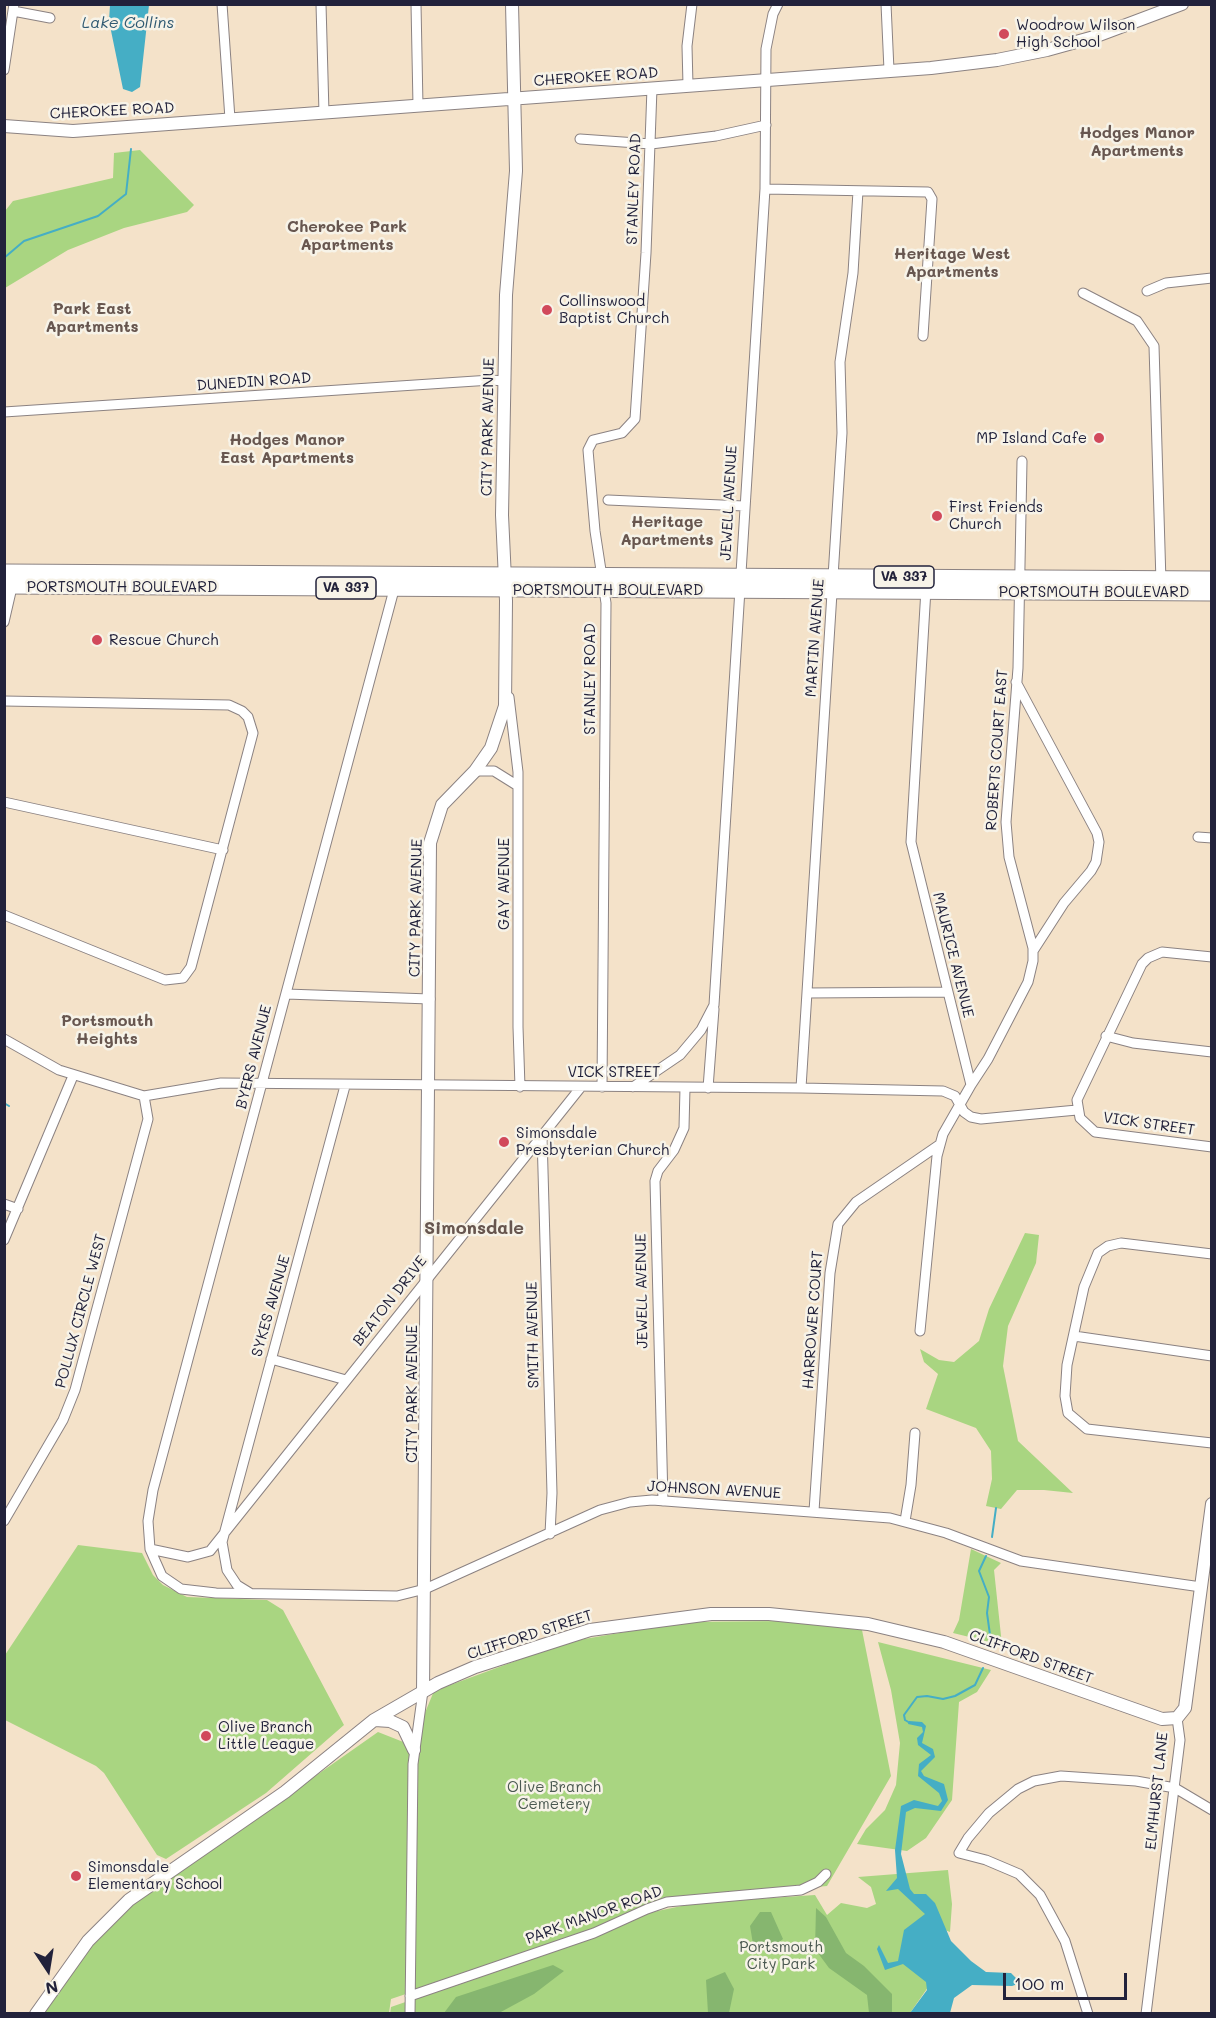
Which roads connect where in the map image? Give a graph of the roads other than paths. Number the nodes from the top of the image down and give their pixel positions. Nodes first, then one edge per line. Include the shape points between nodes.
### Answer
1 (222, 4) edge
2 (321, 4) edge
3 (416, 4) edge
4 (512, 4) edge
5 (692, 4) edge
6 (778, 4) edge
7 (885, 4) edge
8 (1182, 4) edge
9 (14, 8) edge
10 (50, 18) dead end
11 (4, 70) edge
12 (889, 70) junction
13 (767, 78) junction
14 (688, 85) junction
15 (652, 88) junction
16 (514, 98) junction
17 (418, 106) junction
18 (324, 112) junction
19 (230, 119) junction
20 (766, 125) junction
21 (4, 126) edge
22 (580, 139) dead end
23 (651, 144) junction
24 (765, 189) junction
25 (858, 191) junction
26 (1212, 278) edge
27 (1147, 291) dead end
28 (1083, 293) dead end
29 (923, 336) dead end
30 (504, 381) junction
31 (4, 412) edge
32 (1022, 461) dead end
33 (608, 500) dead end
34 (744, 506) junction
35 (9, 579) edge
36 (1212, 579) edge
37 (397, 581) junction
38 (505, 582) junction
39 (602, 583) junction
40 (740, 583) junction
41 (834, 584) junction
42 (926, 584) junction
43 (1020, 585) junction
44 (1162, 586) junction
45 (1212, 593) edge
46 (4, 622) edge
47 (506, 682) junction
48 (1016, 682) junction
49 (4, 701) edge
50 (475, 771) junction
51 (518, 786) junction
52 (4, 802) edge
53 (1198, 837) dead end
54 (1212, 838) edge
55 (223, 850) junction
56 (4, 915) edge
57 (1033, 951) junction
58 (1212, 957) edge
59 (946, 992) junction
60 (807, 993) junction
61 (286, 994) junction
62 (430, 999) junction
63 (714, 1005) junction
64 (1106, 1036) junction
65 (4, 1039) edge
66 (1212, 1052) edge
67 (73, 1076) junction
68 (263, 1084) junction
69 (429, 1084) junction
70 (971, 1085) junction
71 (345, 1086) junction
72 (520, 1086) junction
73 (581, 1087) junction
74 (602, 1087) junction
75 (633, 1087) junction
76 (685, 1088) junction
77 (708, 1088) junction
78 (801, 1088) junction
79 (144, 1096) junction
80 (959, 1102) junction
81 (1077, 1110) junction
82 (542, 1135) junction
83 (939, 1145) junction
84 (1212, 1147) edge
85 (4, 1204) edge
86 (18, 1209) junction
87 (4, 1240) edge
88 (1212, 1254) edge
89 (428, 1277) junction
90 (920, 1331) dead end
91 (1074, 1335) junction
92 (1212, 1356) edge
93 (272, 1359) junction
94 (346, 1380) junction
95 (915, 1433) dead end
96 (1212, 1443) edge
97 (663, 1501) junction
98 (1212, 1504) edge
99 (814, 1511) junction
100 (4, 1521) edge
101 (904, 1521) junction
102 (1210, 1521) edge
103 (550, 1534) junction
104 (224, 1535) junction
105 (150, 1549) junction
106 (1201, 1587) junction
107 (425, 1589) junction
108 (250, 1593) junction
109 (423, 1691) junction
110 (1177, 1718) junction
111 (374, 1720) junction
112 (414, 1750) junction
113 (1175, 1788) junction
114 (1212, 1810) edge
115 (825, 1874) dead end
116 (410, 1996) junction
117 (36, 2013) edge
118 (410, 2013) edge
119 (1088, 2013) edge
120 (1146, 2013) edge

1 - 19 street
2 - 18 street
3 - 17 street
4 - 16 street, CITY PARK AVENUE
5 - 14 street
6 - 13 street, JEWELL AVENUE via 768,33
7 - 12 street
8 - 12 street, CHEROKEE ROAD via 1047,50 997,60
9 - 10 street
9 - 11 street
12 - 13 street, CHEROKEE ROAD
13 - 14 street, CHEROKEE ROAD
13 - 20 street, JEWELL AVENUE
14 - 15 street, CHEROKEE ROAD
15 - 16 street, CHEROKEE ROAD
15 - 23 street, STANLEY ROAD
16 - 17 street, CHEROKEE ROAD
16 - 30 street, CITY PARK AVENUE via 516,171
17 - 18 street, CHEROKEE ROAD
18 - 19 street, CHEROKEE ROAD
19 - 21 street, CHEROKEE ROAD via 73,130
20 - 23 street
20 - 24 street, JEWELL AVENUE
22 - 23 street
23 - 39 street, STANLEY ROAD via 635,419 622,432 593,440 588,450
24 - 25 street
24 - 34 street, JEWELL AVENUE
25 - 29 street via 924,191 931,195
25 - 41 street, MARTIN AVENUE via 853,273 840,362 842,433
26 - 27 street via 1166,283
28 - 44 street via 1137,321 1154,346
30 - 31 street, DUNEDIN ROAD
30 - 38 street, CITY PARK AVENUE
32 - 43 street, ROBERTS COURT EAST
33 - 34 street
34 - 40 street, JEWELL AVENUE
35 - 37 main road, PORTSMOUTH BOULEVARD / VA 337
35 - 46 street
36 - 44 main road, PORTSMOUTH BOULEVARD / VA 337
37 - 38 main road, PORTSMOUTH BOULEVARD / VA 337
37 - 61 street, BYERS AVENUE
38 - 39 main road, PORTSMOUTH BOULEVARD / VA 337
38 - 47 street, CITY PARK AVENUE
39 - 40 main road, PORTSMOUTH BOULEVARD / VA 337
39 - 74 street, STANLEY ROAD via 606,603
40 - 41 main road, PORTSMOUTH BOULEVARD / VA 337
40 - 63 street, JEWELL AVENUE
41 - 42 main road, PORTSMOUTH BOULEVARD / VA 337
41 - 60 street, MARTIN AVENUE
42 - 43 main road, PORTSMOUTH BOULEVARD / VA 337
42 - 59 street, MAURICE AVENUE via 911,842
43 - 44 main road, PORTSMOUTH BOULEVARD / VA 337
43 - 48 street, ROBERTS COURT EAST
44 - 45 main road, PORTSMOUTH BOULEVARD / VA 337
47 - 50 street, CITY PARK AVENUE via 498,735
47 - 51 street, GAY AVENUE via 513,715
48 - 57 street, ROBERTS COURT EAST via 1006,840
48 - 57 street via 1099,842 1091,871 1064,903
49 - 55 street via 229,705 242,711 253,732
50 - 51 street via 494,771
50 - 62 street, CITY PARK AVENUE via 449,795 432,830
51 - 72 street, GAY AVENUE
52 - 55 street
53 - 54 street
55 - 56 street via 192,964 183,978 165,980
57 - 70 street, ROBERTS COURT EAST via 1028,982
58 - 64 street via 1162,952 1148,958
59 - 60 street
59 - 70 street, MAURICE AVENUE
60 - 78 street, MARTIN AVENUE
61 - 62 street
61 - 68 street, BYERS AVENUE
62 - 69 street, CITY PARK AVENUE
63 - 75 street, JEWELL AVENUE via 701,1030 680,1055
63 - 77 street, JEWELL AVENUE
64 - 66 street
64 - 81 street via 1080,1089
65 - 67 street, VICK STREET
67 - 79 street, VICK STREET
67 - 86 street
68 - 71 street, VICK STREET
68 - 79 street, VICK STREET via 202,1084
68 - 105 street, BYERS AVENUE via 153,1490 148,1521
69 - 71 street, VICK STREET
69 - 72 street, VICK STREET
69 - 89 street, CITY PARK AVENUE
70 - 80 street
71 - 93 street, SYKES AVENUE
72 - 73 street, VICK STREET
73 - 74 street, VICK STREET
73 - 82 street, BEATON DRIVE
74 - 75 street, VICK STREET
75 - 76 street, VICK STREET
76 - 77 street, VICK STREET
76 - 97 street, JEWELL AVENUE via 684,1128 655,1181
77 - 78 street, VICK STREET
78 - 80 street, VICK STREET via 943,1091
79 - 100 street, POLLUX CIRCLE WEST via 148,1119 71,1401
80 - 81 street, VICK STREET via 971,1118 981,1119
80 - 83 street
81 - 84 street, VICK STREET via 1084,1124 1095,1132
82 - 89 street, BEATON DRIVE
82 - 103 street, SMITH AVENUE
83 - 90 street
83 - 99 street, HARROWER COURT via 856,1202 838,1224 830,1273
85 - 86 street
86 - 87 street
88 - 91 street via 1121,1243 1108,1246 1094,1258
89 - 94 street, BEATON DRIVE
89 - 107 street, CITY PARK AVENUE
91 - 92 street
91 - 96 street via 1065,1396 1068,1413 1080,1425 1094,1431
93 - 94 street
93 - 104 street, SYKES AVENUE
94 - 104 street, BEATON DRIVE
95 - 101 street
97 - 99 street, JOHNSON AVENUE
97 - 103 street, JOHNSON AVENUE via 615,1505
98 - 102 street, ELMHURST LANE
99 - 101 street, JOHNSON AVENUE
101 - 106 street, JOHNSON AVENUE via 1021,1561
102 - 106 street, ELMHURST LANE
103 - 107 street, JOHNSON AVENUE
104 - 105 street, BEATON DRIVE via 210,1551 195,1557
104 - 108 street via 222,1552 227,1570 237,1585
105 - 108 street, JOHNSON AVENUE via 162,1576 181,1589
106 - 110 street, ELMHURST LANE via 1185,1708
107 - 108 street, JOHNSON AVENUE via 382,1597
107 - 109 street, CITY PARK AVENUE
109 - 110 street, CLIFFORD STREET via 475,1667 590,1630 711,1614 769,1614 868,1624 934,1639 1162,1719
109 - 111 street, CLIFFORD STREET
109 - 112 street
110 - 113 street, ELMHURST LANE via 1180,1740
111 - 112 street via 403,1727
111 - 117 street, CLIFFORD STREET via 285,1792 129,1900 88,1941
112 - 116 street
113 - 114 street
113 - 119 street via 1080,1776 1034,1781 1009,1795 989,1813 959,1853 1019,1874 1040,1895 1065,1941
113 - 120 street, ELMHURST LANE
115 - 116 street, PARK MANOR ROAD via 801,1890 667,1902 594,1933
116 - 118 street

